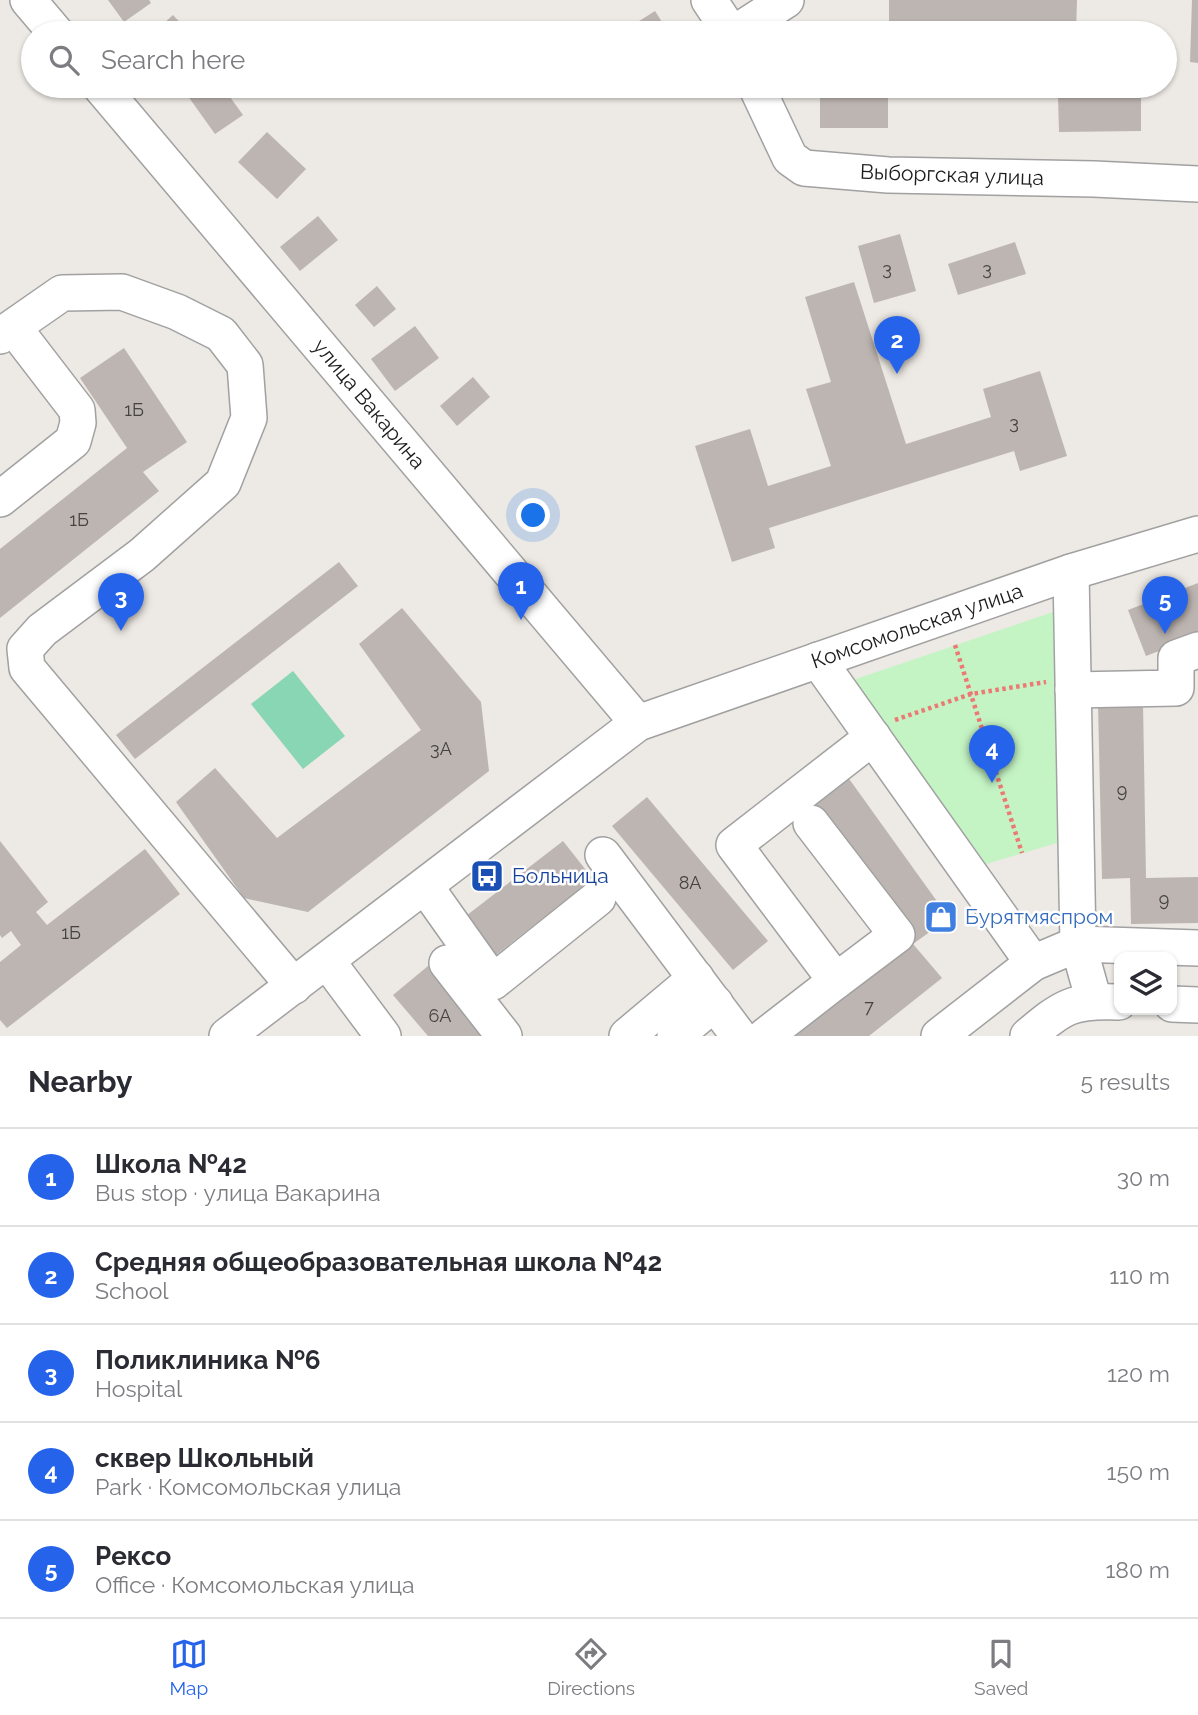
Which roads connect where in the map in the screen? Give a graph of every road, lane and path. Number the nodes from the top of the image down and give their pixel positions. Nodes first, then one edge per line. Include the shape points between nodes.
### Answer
1 (28, 0) edge
2 (709, 0) edge
3 (786, 0) edge
4 (46, 21) edge
5 (724, 21) edge
6 (752, 21) edge
7 (110, 98) edge
8 (762, 98) edge
9 (1198, 184) edge
10 (7, 332) edge
11 (0, 499) edge
12 (1198, 534) edge
13 (1070, 572) junction
14 (955, 645) dead end
15 (1198, 650) edge
16 (818, 660) junction
17 (1063, 685) junction
18 (971, 694) junction
19 (638, 723) junction
20 (879, 730) junction
21 (811, 823) dead end
22 (1022, 853) dead end
23 (603, 855) dead end
24 (425, 886) junction
25 (598, 898) dead end
26 (1078, 944) junction
27 (1198, 947) edge
28 (327, 961) junction
29 (447, 963) dead end
30 (1033, 963) junction
31 (836, 981) junction
32 (294, 986) junction
33 (706, 991) junction
34 (1106, 1001) edge
35 (1177, 1004) edge
36 (1198, 1005) edge
37 (228, 1036) edge
38 (383, 1036) edge
39 (504, 1036) edge
40 (627, 1036) edge
41 (675, 1036) edge
42 (739, 1036) edge
43 (765, 1036) edge
44 (939, 1036) edge
45 (1028, 1036) edge

1 - 4 street
2 - 5 street
3 - 6 street
7 - 19 street, улица Вакарина
8 - 9 street, Выборгская улица via 790,158 804,168 888,175
10 - 11 street via 77,410 78,423 73,441
10 - 32 street via 62,293 122,292 221,334 245,365 249,418 223,483 142,555 42,629 25,649 27,668
12 - 13 street, Комсомольская улица
13 - 16 street, Комсомольская улица
13 - 17 street
14 - 18 path
15 - 17 street via 1176,658 1176,688
16 - 19 street, Комсомольская улица
16 - 20 street
17 - 18 path
17 - 26 street
18 - 20 path
18 - 22 path
19 - 24 street, Комсомольская улица
20 - 30 street
20 - 31 street via 734,845
21 - 31 street via 897,934
23 - 33 street
24 - 25 street via 493,982
24 - 28 street, Комсомольская улица
26 - 27 street
26 - 30 street
26 - 34 street
28 - 32 street, Комсомольская улица
28 - 38 street
29 - 39 street
30 - 44 street
31 - 43 street
32 - 37 street, Комсомольская улица
33 - 40 street
33 - 41 street
33 - 42 street
34 - 45 street via 1073,1004
35 - 36 street

